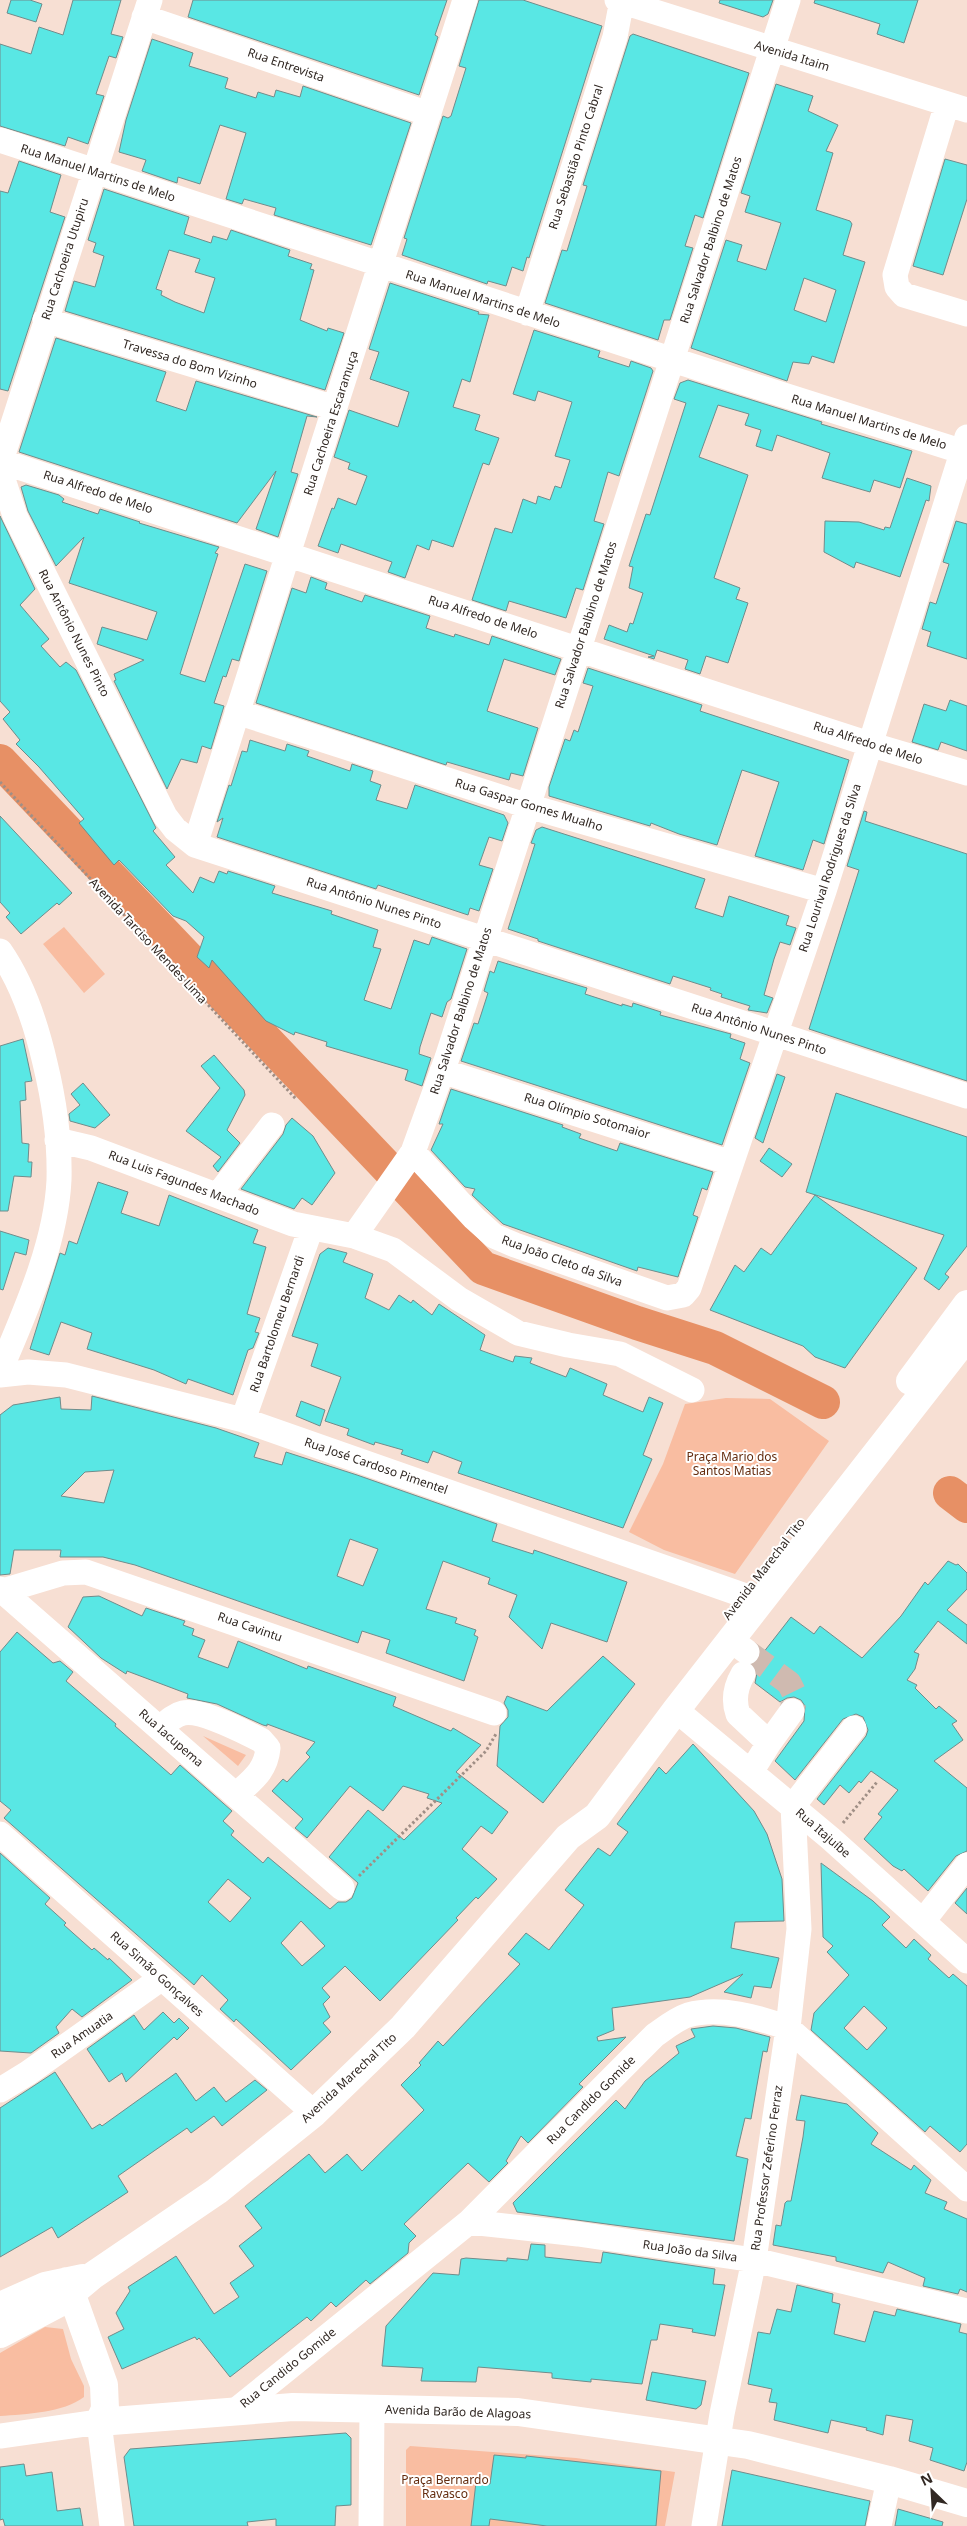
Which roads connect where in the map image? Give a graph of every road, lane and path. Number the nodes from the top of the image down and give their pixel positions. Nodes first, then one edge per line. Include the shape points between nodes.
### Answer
1 (465, 0) edge
2 (620, 0) edge
3 (788, 0) edge
4 (147, 8) edge
5 (772, 50) junction
6 (957, 107) edge
7 (429, 114) junction
8 (0, 142) edge
9 (93, 171) junction
10 (381, 266) junction
11 (527, 313) junction
12 (967, 314) edge
13 (45, 320) junction
14 (673, 360) junction
15 (336, 408) junction
16 (966, 447) edge
17 (0, 461) edge
18 (288, 554) junction
19 (578, 648) junction
20 (237, 712) junction
21 (869, 744) junction
22 (967, 773) edge
23 (0, 782) edge
24 (528, 806) junction
25 (195, 845) junction
26 (824, 891) junction
27 (485, 938) junction
28 (0, 951) edge
29 (774, 1035) junction
30 (442, 1071) junction
31 (967, 1096) edge
32 (296, 1099) dead end
33 (272, 1125) dead end
34 (57, 1140) junction
35 (409, 1158) junction
36 (731, 1163) junction
37 (218, 1195) junction
38 (311, 1228) junction
39 (354, 1236) junction
40 (683, 1295) joint
41 (967, 1304) edge
42 (967, 1337) edge
43 (957, 1362) edge
44 (0, 1371) edge
45 (0, 1375) edge
46 (692, 1390) dead end
47 (243, 1420) junction
48 (2, 1590) edge
49 (743, 1595) junction
50 (735, 1648) junction
51 (676, 1710) junction
52 (792, 1711) tunnel mouth
53 (494, 1713) joint
54 (160, 1728) junction
55 (854, 1728) dead end
56 (769, 1743) junction
57 (751, 1772) junction
58 (877, 1782) dead end
59 (236, 1795) junction
60 (793, 1806) junction
61 (0, 1834) edge
62 (568, 1837) junction
63 (830, 1838) junction
64 (967, 1865) edge
65 (342, 1888) joint
66 (923, 1921) junction
67 (967, 1961) edge
68 (162, 1978) junction
69 (788, 2028) junction
70 (28, 2073) junction
71 (0, 2078) edge
72 (0, 2090) edge
73 (314, 2113) junction
74 (967, 2189) edge
75 (469, 2222) junction
76 (754, 2260) junction
77 (77, 2284) junction
78 (0, 2306) edge
79 (967, 2311) edge
80 (0, 2334) edge
81 (372, 2409) junction
82 (235, 2411) junction
83 (99, 2422) junction
84 (0, 2436) edge
85 (718, 2441) junction
86 (889, 2480) junction
87 (967, 2503) edge
88 (112, 2526) edge
89 (371, 2526) edge
90 (704, 2526) edge
91 (878, 2526) edge

1 - 7 street, Rua Cachoeira Escaramuça
2 - 5 street, Avenida Itaim
2 - 11 street, Rua Sebastião Pinto Cabral via 615,37
3 - 5 street, Rua Salvador Balbino de Matos
4 - 7 street, Rua Entrevista
4 - 9 street, Rua Cachoeira Utupiru
5 - 6 street, Avenida Itaim
5 - 14 street, Rua Salvador Balbino de Matos
6 - 12 street via 895,275 897,287 904,295
7 - 10 street, Rua Cachoeira Escaramuça
8 - 9 street, Rua Manuel Martins de Melo
9 - 10 street, Rua Manuel Martins de Melo
9 - 13 street, Rua Cachoeira Utupiru
10 - 11 street, Rua Manuel Martins de Melo
10 - 15 street, Rua Cachoeira Escaramuça
11 - 14 street, Rua Manuel Martins de Melo
13 - 15 street, Travessa do Bom Vizinho
13 - 17 street, Rua Cachoeira Utupiru
14 - 16 street, Rua Manuel Martins de Melo
14 - 19 street, Rua Salvador Balbino de Matos
15 - 18 street, Rua Cachoeira Escaramuça
16 - 21 street, Rua Lourival Rodrigues da Silva
17 - 18 street, Rua Alfredo de Melo
17 - 25 street, Rua Antônio Nunes Pinto via 9,504 160,807 174,829
18 - 19 street, Rua Alfredo de Melo
18 - 20 street, Rua Cachoeira Escaramuça
19 - 21 street, Rua Alfredo de Melo
19 - 24 street, Rua Salvador Balbino de Matos
20 - 24 street, Rua Gaspar Gomes Mualho
20 - 25 street, Rua Cachoeira Escaramuça
21 - 22 street, Rua Alfredo de Melo
21 - 26 street, Rua Lourival Rodrigues da Silva
23 - 32 path, Avenida Tarciso Mendes Lima
24 - 26 street, Rua Gaspar Gomes Mualho
24 - 27 street, Rua Salvador Balbino de Matos
25 - 27 street, Rua Antônio Nunes Pinto
26 - 29 street, Rua Lourival Rodrigues da Silva
27 - 29 street, Rua Antônio Nunes Pinto
27 - 30 street, Rua Salvador Balbino de Matos
28 - 34 street via 23,993 38,1034 49,1080
29 - 31 street, Rua Antônio Nunes Pinto
29 - 36 street, Rua Lourival Rodrigues da Silva
30 - 35 street, Rua Salvador Balbino de Matos
30 - 36 street, Rua Olímpio Sotomaior
33 - 37 street
34 - 37 street, Rua Luis Fagundes Machado via 91,1148
34 - 44 street via 59,1180 52,1224 39,1271
35 - 39 street, Rua Salvador Balbino de Matos
35 - 40 street, Rua João Cleto da Silva via 494,1236 667,1298
36 - 40 street, Rua Lourival Rodrigues da Silva via 689,1288
37 - 38 street, Rua Luis Fagundes Machado
38 - 39 street
38 - 47 street, Rua Bartolomeu Bernardi
39 - 46 street via 393,1250 459,1299 518,1333 620,1354
41 - 49 main road, Avenida Marechal Tito
42 - 43 main road, Avenida Marechal Tito
43 - 50 main road, Avenida Marechal Tito
45 - 47 street, Rua José Cardoso Pimentel via 28,1372 66,1375
47 - 49 street, Rua José Cardoso Pimentel
48 - 53 street, Rua Cavintu via 63,1573 86,1572
48 - 54 street, Rua Iacupema
49 - 50 main road, Avenida Marechal Tito
50 - 51 main road, Avenida Marechal Tito
50 - 56 street via 738,1714
50 - 62 main road, Avenida Marechal Tito via 582,1805
51 - 57 street, Rua Itajuíbe
51 - 62 main road, Avenida Marechal Tito via 597,1816
52 - 56 street
53 - 65 path via 496,1735 486,1751 352,1883
54 - 59 street, Rua Iacupema
54 - 59 street via 184,1713 200,1714 262,1740 268,1748 267,1761
55 - 60 street
56 - 57 street
57 - 60 street, Rua Itajuíbe
58 - 63 path
59 - 65 street, Rua Iacupema
60 - 63 street, Rua Itajuíbe
60 - 69 street, Rua Professor Zeferino Ferraz via 799,1929
61 - 68 street, Rua Simão Gonçalves
62 - 73 main road, Avenida Marechal Tito via 403,2027
63 - 66 street, Rua Itajuíbe
64 - 66 street
66 - 67 street, Rua Itajuíbe
68 - 70 street, Rua Amuatia
68 - 73 street, Rua Simão Gonçalves
69 - 74 street, Rua Candido Gomide
69 - 75 street, Rua Candido Gomide via 761,2018 708,2011 671,2023 655,2035
69 - 76 street, Rua Professor Zeferino Ferraz
70 - 71 street
70 - 72 street, Rua Amuatia
73 - 77 main road, Avenida Marechal Tito via 217,2191
75 - 76 street, Rua João da Silva via 578,2234
75 - 82 street, Rua Candido Gomide
76 - 79 street, Rua João da Silva
76 - 85 street, Rua Professor Zeferino Ferraz
77 - 78 main road, Avenida Marechal Tito via 32,2291
77 - 80 main road, Avenida Marechal Tito via 40,2315
77 - 83 main road via 104,2385 105,2409
81 - 82 main road, Avenida Barão de Alagoas
81 - 85 main road, Avenida Barão de Alagoas via 518,2412
81 - 89 street
82 - 83 main road, Avenida Barão de Alagoas
83 - 84 street, Avenida Barão de Alagoas
83 - 88 street
85 - 86 main road, Avenida Barão de Alagoas via 748,2445
85 - 90 street, Rua Professor Zeferino Ferraz
86 - 87 main road, Avenida Barão de Alagoas
86 - 91 street

